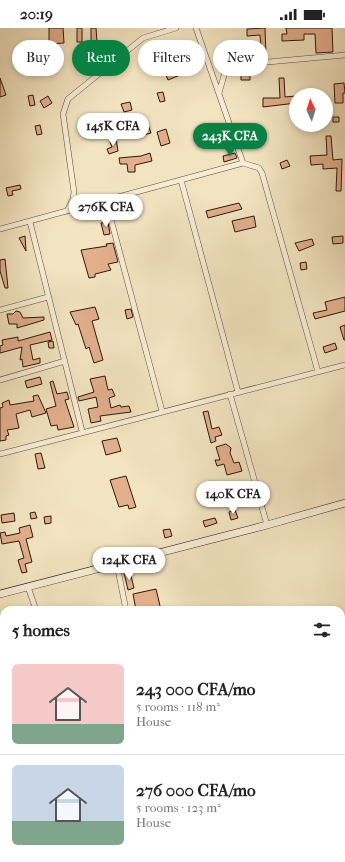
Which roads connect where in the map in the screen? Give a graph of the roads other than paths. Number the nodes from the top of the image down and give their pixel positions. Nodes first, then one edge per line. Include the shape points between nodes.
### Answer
1 (176, 28) edge
2 (196, 28) edge
3 (345, 55) edge
4 (219, 93) junction
5 (243, 163) junction
6 (181, 180) junction
7 (106, 201) junction
8 (67, 211) junction
9 (30, 222) junction
10 (0, 230) edge
11 (48, 297) junction
12 (0, 310) edge
13 (65, 361) junction
14 (345, 365) edge
15 (318, 372) junction
16 (0, 380) edge
17 (238, 392) junction
18 (230, 394) junction
19 (162, 411) junction
20 (82, 431) junction
21 (0, 454) edge
22 (345, 503) edge
23 (267, 525) junction
24 (117, 565) junction
25 (28, 587) junction
26 (0, 594) edge
27 (35, 606) edge
28 (125, 606) edge

1 - 8 street via 143,38 68,99 63,114 74,192
2 - 4 street
3 - 4 street via 234,65 225,72
4 - 5 street
5 - 6 street
5 - 15 street via 259,168 262,173
6 - 7 street
6 - 17 street
7 - 8 street
7 - 19 street
8 - 9 street
9 - 10 street
9 - 11 street
11 - 12 street
11 - 13 street
13 - 16 street
13 - 20 street
14 - 15 street
15 - 17 street
17 - 18 street
18 - 19 street
18 - 23 street
19 - 20 street
20 - 21 street
22 - 23 main road
23 - 24 main road
24 - 25 main road
24 - 28 street
25 - 26 main road
25 - 27 street

